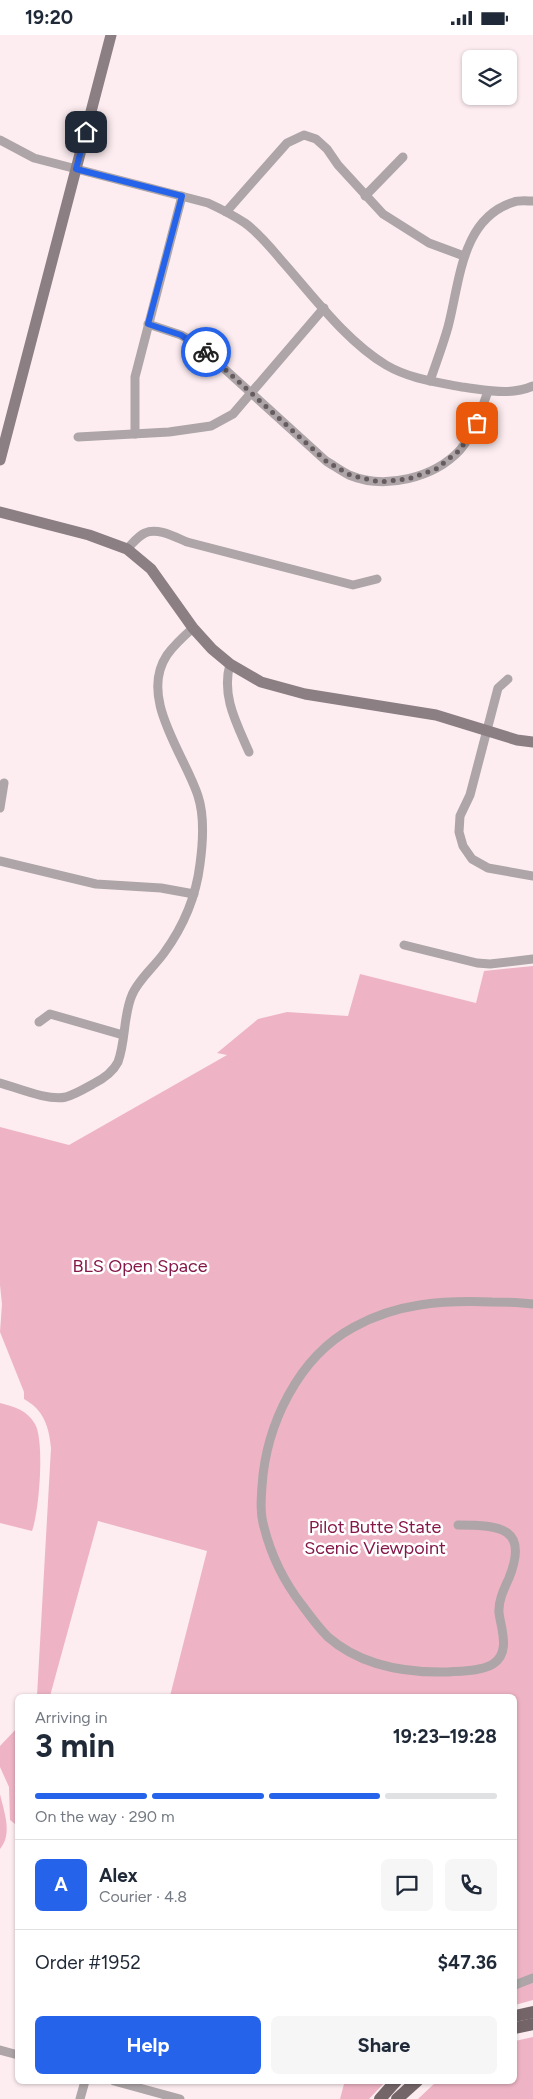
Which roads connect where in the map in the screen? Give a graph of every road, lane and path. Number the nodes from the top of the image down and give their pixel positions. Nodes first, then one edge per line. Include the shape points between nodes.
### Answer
1 (111, 35) edge
2 (0, 140) edge
3 (404, 157) dead end
4 (76, 169) junction
5 (182, 196) junction
6 (365, 196) junction
7 (533, 201) edge
8 (226, 212) junction
9 (464, 256) junction
10 (324, 308) junction
11 (148, 324) junction
12 (430, 381) junction
13 (533, 386) edge
14 (488, 391) junction
15 (251, 393) junction
16 (135, 434) junction
17 (78, 437) dead end
18 (0, 459) edge
19 (0, 512) edge
20 (127, 549) junction
21 (377, 579) dead end
22 (193, 628) junction
23 (230, 664) junction
24 (508, 679) dead end
25 (486, 731) junction
26 (533, 742) edge
27 (250, 753) dead end
28 (4, 783) dead end
29 (0, 808) edge
30 (0, 861) edge
31 (533, 876) edge
32 (194, 894) junction
33 (404, 945) dead end
34 (533, 959) edge
35 (39, 1022) dead end
36 (124, 1035) junction
37 (0, 1083) edge
38 (533, 1304) edge
39 (458, 1525) dead end
40 (533, 1978) edge
41 (517, 1984) edge
42 (533, 2012) edge
43 (517, 2016) edge
44 (533, 2024) edge
45 (517, 2028) edge
46 (0, 2051) edge
47 (15, 2054) edge
48 (84, 2084) edge
49 (125, 2084) edge
50 (392, 2084) edge
51 (395, 2084) edge
52 (414, 2084) edge
53 (80, 2099) edge
54 (180, 2099) edge
55 (380, 2099) edge
56 (390, 2099) edge
57 (397, 2099) edge

1 - 4 street
2 - 4 street via 34,158
3 - 6 street
4 - 5 street
4 - 18 street
5 - 8 street
5 - 11 street
6 - 8 street via 327,149 316,139 304,135 287,143
6 - 9 street via 383,214 429,243
7 - 9 street via 515,202 489,215 473,235
8 - 10 street via 246,224
9 - 12 street via 448,327
10 - 12 street via 380,361 407,375
10 - 15 street
11 - 15 street via 197,344
11 - 16 street via 134,377
12 - 14 street
13 - 14 street via 505,393
14 - 15 street via 477,423 460,450 436,469 408,479 379,482 350,475 326,461
15 - 16 street via 233,414 202,429
16 - 17 street
19 - 20 street via 90,535
20 - 21 street via 144,533 153,531 353,585
20 - 22 street via 151,569
22 - 23 street
22 - 32 street via 164,660 158,693 162,717 199,797 203,829
23 - 25 street via 261,682 277,687 436,715
23 - 27 street via 227,675 231,709
24 - 25 street via 498,688
25 - 26 street
25 - 31 street via 470,795 460,816 462,846 472,859 488,868
28 - 29 street
30 - 32 street via 96,884 161,888
32 - 36 street via 188,913 174,937 133,993
33 - 34 street via 477,963
35 - 36 street via 50,1014
36 - 37 street via 118,1062 113,1069 102,1080 75,1094 52,1097
38 - 39 street via 458,1301 422,1304 386,1313 353,1327 306,1367 288,1395 273,1429 263,1467 261,1502 263,1526 271,1549 297,1598 313,1620 329,1637 357,1655 381,1665 429,1673 481,1668 494,1664 501,1655 504,1632 499,1604 515,1562 515,1541 500,1529
40 - 41 street
42 - 43 main road
44 - 45 main road
46 - 47 street
48 - 53 street
49 - 54 street
50 - 55 main road
51 - 56 main road via 397,2091
52 - 57 main road

